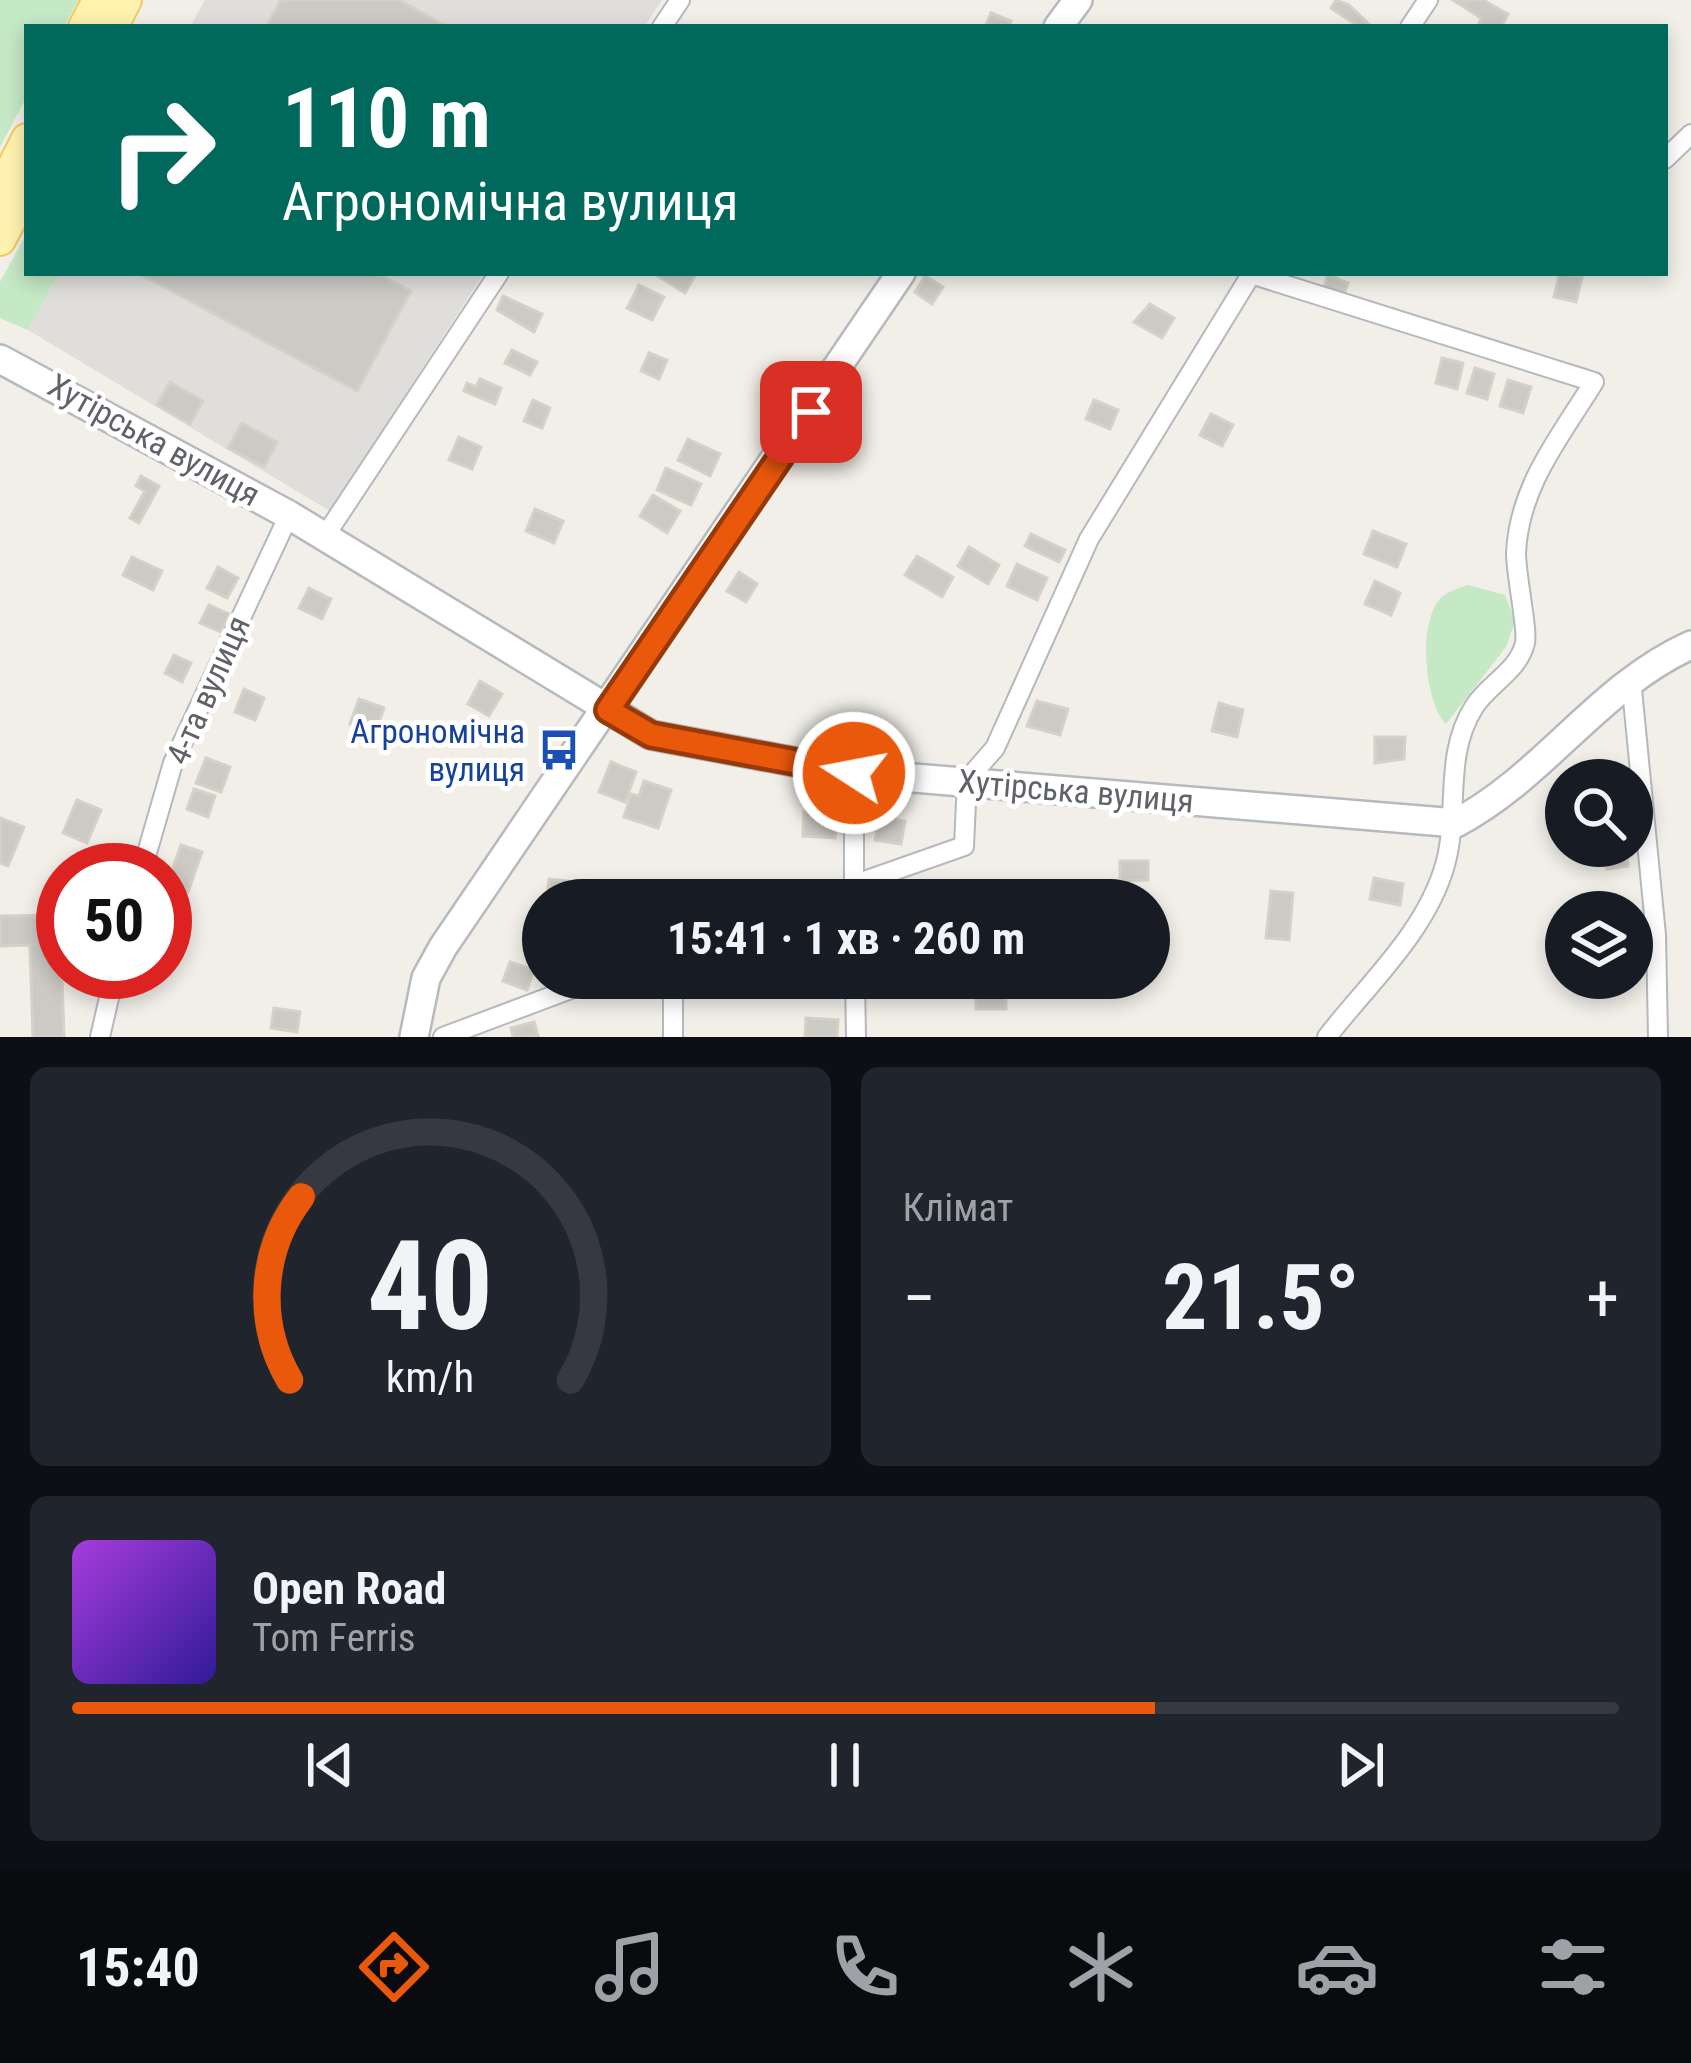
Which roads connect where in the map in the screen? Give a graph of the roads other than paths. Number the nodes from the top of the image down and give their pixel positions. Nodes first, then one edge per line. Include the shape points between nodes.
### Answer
1 (1691, 134) edge
2 (24, 145) edge
3 (1668, 156) edge
4 (0, 192) edge
5 (24, 195) edge
6 (0, 240) edge
7 (497, 276) edge
8 (899, 276) edge
9 (1250, 276) edge
10 (1261, 276) edge
11 (0, 359) edge
12 (289, 515) junction
13 (325, 536) junction
14 (1691, 645) edge
15 (1631, 680) junction
16 (608, 710) junction
17 (854, 773) junction
18 (967, 779) junction
19 (1456, 823) junction
20 (150, 843) edge
21 (850, 879) edge
22 (887, 879) edge
23 (109, 999) edge
24 (543, 999) edge
25 (674, 999) edge
26 (855, 999) edge
27 (100, 1037) edge
28 (414, 1037) edge
29 (442, 1037) edge
30 (673, 1037) edge
31 (856, 1037) edge
32 (1327, 1037) edge
33 (1658, 1037) edge

1 - 3 street
2 - 4 main road
5 - 6 main road
7 - 13 street
8 - 16 main road
9 - 18 street via 1089,539 995,748
10 - 19 street via 1594,382 1526,490 1516,549 1526,642 1474,706 1451,764
11 - 12 main road, Хутірська вулиця
12 - 13 main road, Хутірська вулиця
12 - 20 street, 4-та вулиця via 172,763
13 - 16 main road, Хутірська вулиця
14 - 15 main road
15 - 19 main road via 1489,806
15 - 33 street
16 - 17 main road, Хутірська вулиця via 651,735
16 - 28 main road via 443,947 426,978
17 - 18 main road, Хутірська вулиця
17 - 21 street
18 - 19 main road, Хутірська вулиця
18 - 22 street via 964,846
19 - 32 street via 1420,924
23 - 27 street
24 - 29 street
25 - 30 street
26 - 31 street

